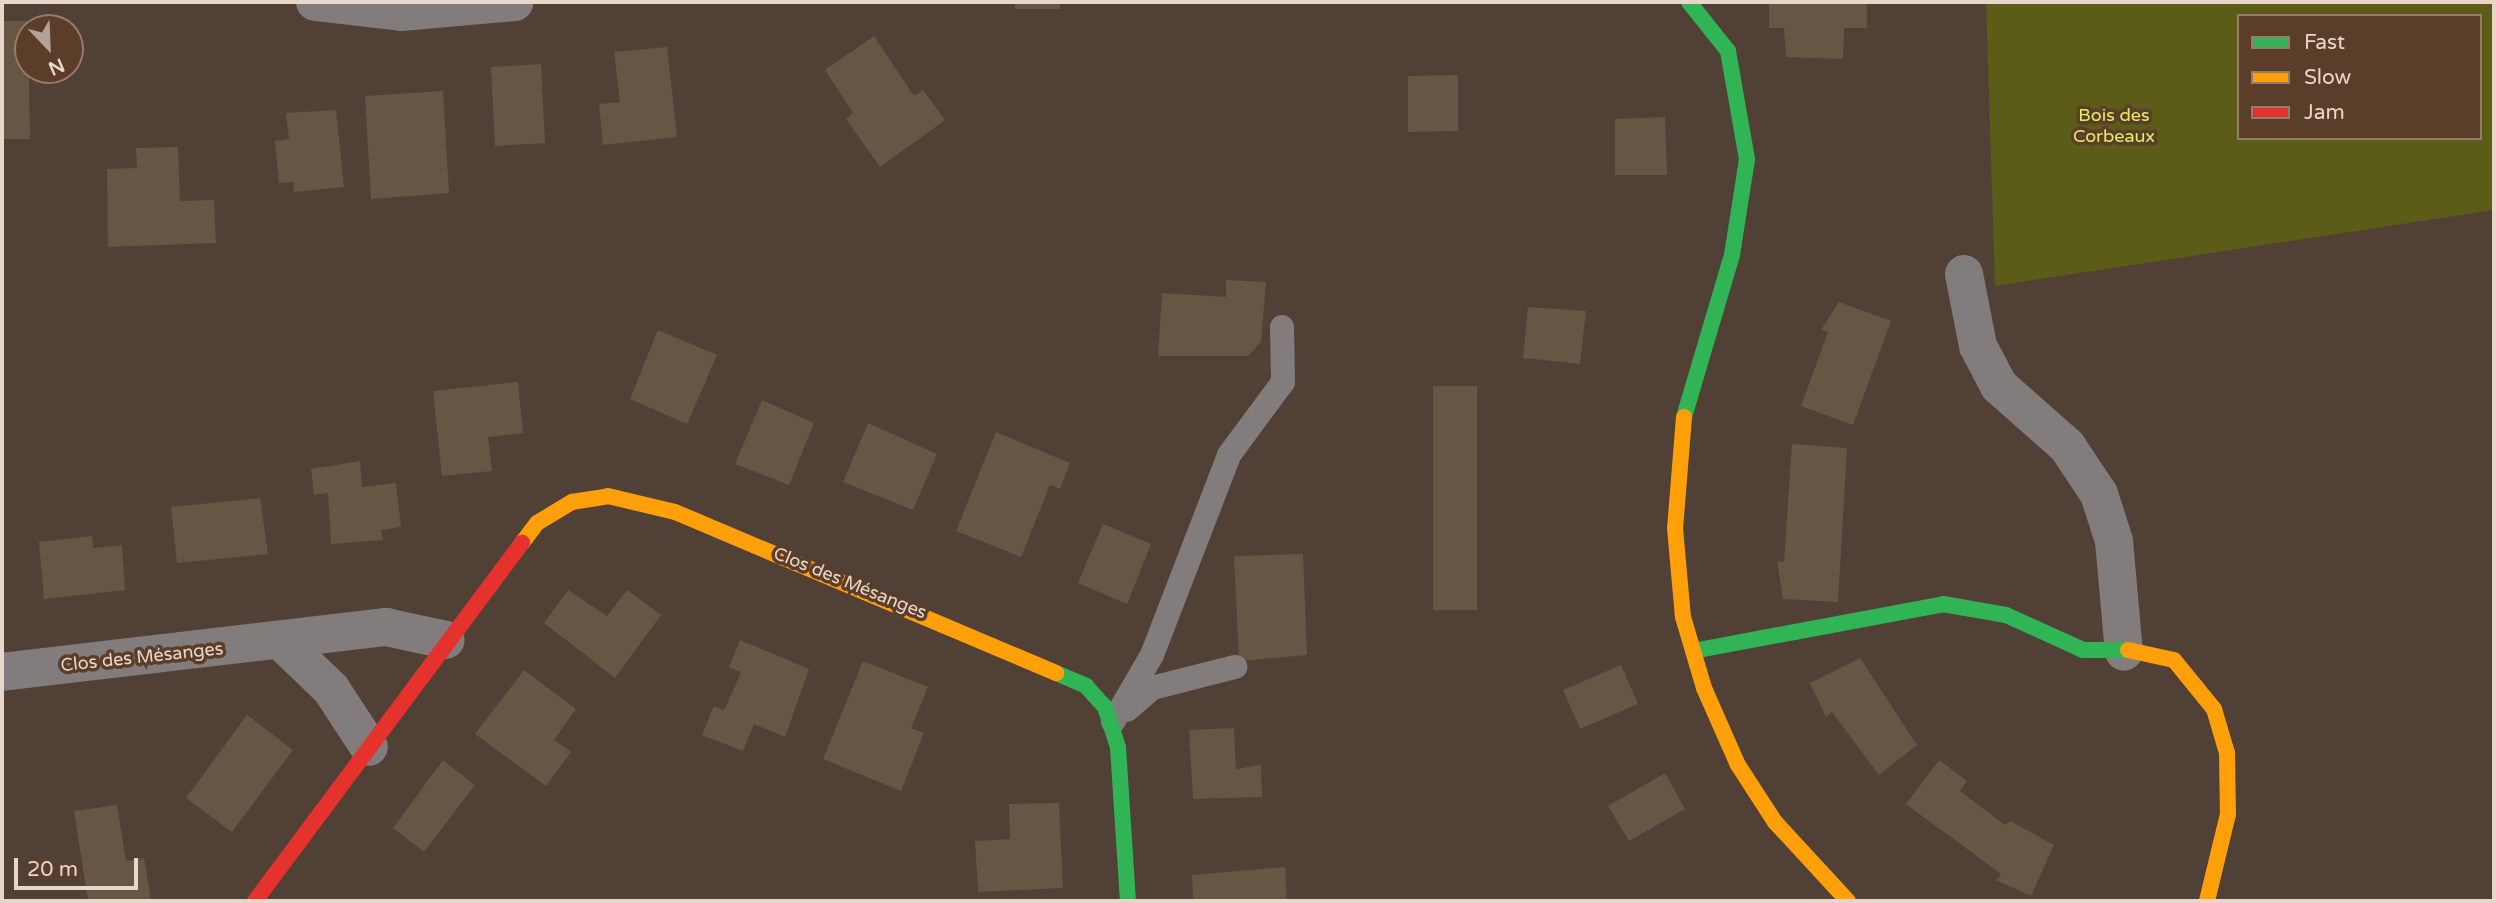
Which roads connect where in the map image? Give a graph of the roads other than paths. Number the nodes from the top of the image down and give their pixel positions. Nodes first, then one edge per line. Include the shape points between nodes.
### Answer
1 (315, 2) edge
2 (515, 2) edge
3 (1689, 2) edge
4 (1964, 274) dead end
5 (1282, 327) dead end
6 (446, 640) junction
7 (282, 642) junction
8 (1693, 651) junction
9 (2124, 652) junction
10 (1235, 667) dead end
11 (2, 672) edge
12 (1113, 722) junction
13 (369, 747) junction
14 (255, 901) edge
15 (1128, 901) edge
16 (1848, 901) edge
17 (2207, 901) edge

1 - 2 street via 401,12
3 - 8 street via 1728,51 1742,107 1747,159 1732,255 1683,422 1677,475 1678,585
4 - 9 street via 1978,346 1999,386 2067,446 2099,494 2114,541
5 - 12 lane via 1283,382 1229,455 1152,655
6 - 7 street, Clos des Mésanges via 386,627
6 - 12 street, Clos des Mésanges via 537,523 572,502 608,496 675,512 1053,667 1086,686
6 - 13 street, Clos des Mésanges
7 - 11 street, Clos des Mésanges
7 - 13 street via 331,689
8 - 9 street via 1943,604 2006,615 2083,650
8 - 16 street via 1723,734 1754,791
9 - 17 street via 2174,660 2202,690 2222,730 2228,814
10 - 12 lane via 1152,688
12 - 15 street
13 - 14 street, Clos des Mésanges

